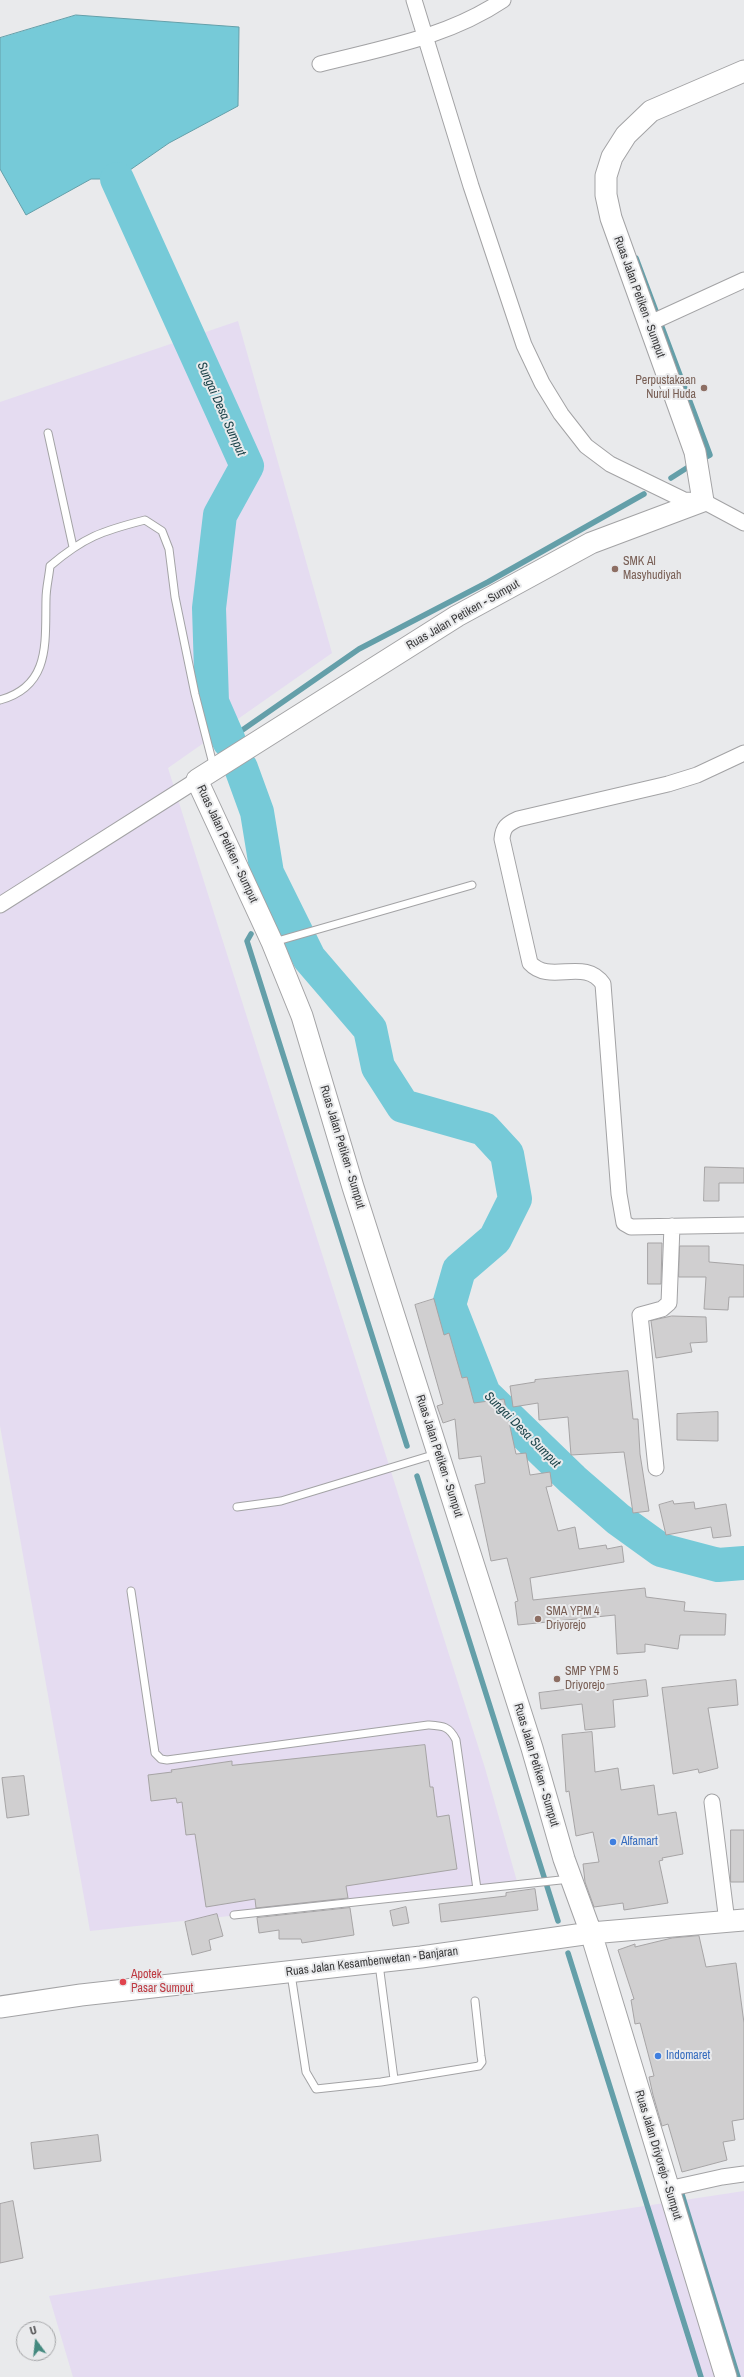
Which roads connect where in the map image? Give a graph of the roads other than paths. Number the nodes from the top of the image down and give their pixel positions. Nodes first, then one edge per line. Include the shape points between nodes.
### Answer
1 (414, 0) edge
2 (503, 0) edge
3 (425, 38) junction
4 (320, 64) dead end
5 (744, 71) edge
6 (744, 280) edge
7 (648, 324) junction
8 (48, 433) dead end
9 (703, 500) junction
10 (744, 523) edge
11 (73, 547) junction
12 (0, 700) edge
13 (744, 753) edge
14 (214, 768) junction
15 (197, 780) junction
16 (472, 885) dead end
17 (0, 905) edge
18 (280, 940) junction
19 (744, 1225) edge
20 (672, 1226) junction
21 (438, 1453) junction
22 (656, 1468) dead end
23 (237, 1507) dead end
24 (131, 1592) dead end
25 (712, 1802) dead end
26 (572, 1879) junction
27 (477, 1889) junction
28 (234, 1915) dead end
29 (735, 1921) edge
30 (591, 1933) junction
31 (379, 1961) junction
32 (290, 1972) junction
33 (475, 2001) dead end
34 (0, 2007) edge
35 (394, 2079) junction
36 (744, 2174) edge
37 (668, 2189) junction
38 (726, 2377) edge

1 - 3 street
2 - 3 street via 482,14
3 - 4 street
3 - 9 street via 524,345 542,383 586,446 610,464 684,500
5 - 7 main road, Ruas Jalan Petiken - Sumput via 651,111 626,135 612,157 606,176 606,195
6 - 7 street
7 - 9 main road, Ruas Jalan Petiken - Sumput via 695,452
8 - 11 lane
9 - 10 street
9 - 14 main road, Ruas Jalan Petiken - Sumput via 591,543 457,616
11 - 12 lane via 50,566 42,663 29,687
11 - 14 lane via 102,531 145,520 162,531 169,549 175,597 195,694
13 - 20 street via 697,775 518,820 507,824 503,830 503,850 530,963 536,969 546,972 589,972 598,977 603,984 619,1194 624,1223 632,1227
14 - 15 main road, Ruas Jalan Petiken - Sumput
15 - 17 street
15 - 18 main road, Ruas Jalan Petiken - Sumput
16 - 18 lane
18 - 21 main road, Ruas Jalan Petiken - Sumput via 353,1187
19 - 20 street
20 - 22 street via 669,1302 662,1309 640,1315
21 - 23 lane via 281,1501
21 - 26 main road, Ruas Jalan Petiken - Sumput
24 - 27 lane via 155,1753 158,1757 167,1760 444,1726 450,1729 456,1740
25 - 29 street
26 - 27 lane
26 - 30 main road, Ruas Jalan Petiken - Sumput
27 - 28 lane
29 - 30 main road, Ruas Jalan Kesambenwetan - Banjaran
30 - 31 main road, Ruas Jalan Kesambenwetan - Banjaran
30 - 37 main road, Ruas Jalan Driyorejo - Sumput
31 - 32 main road, Ruas Jalan Kesambenwetan - Banjaran
31 - 35 lane
32 - 34 main road, Ruas Jalan Kesambenwetan - Banjaran via 81,1995
32 - 35 lane via 306,2072 316,2089
33 - 35 lane via 482,2062 479,2066
36 - 37 street
37 - 38 main road, Ruas Jalan Driyorejo - Sumput

